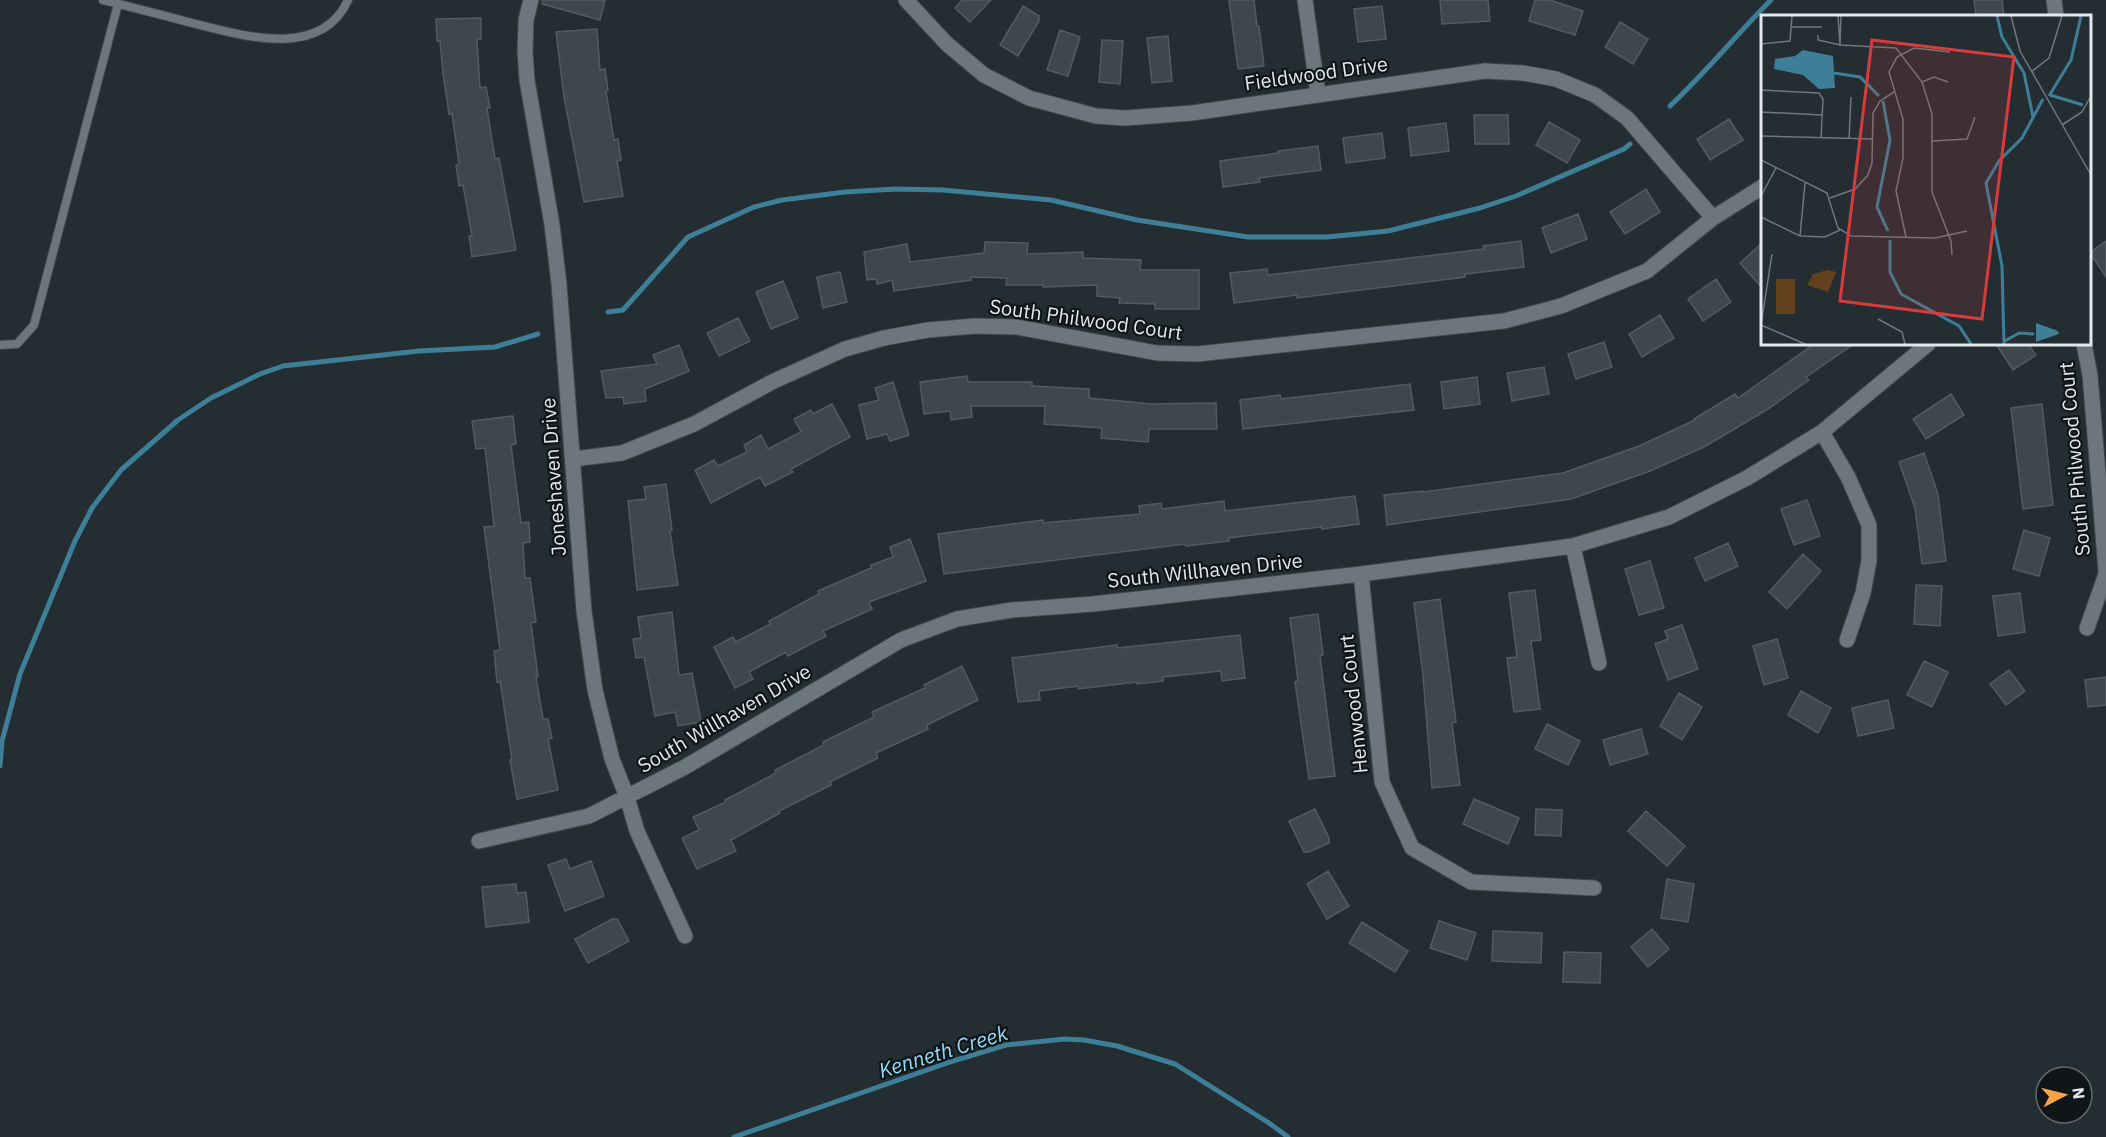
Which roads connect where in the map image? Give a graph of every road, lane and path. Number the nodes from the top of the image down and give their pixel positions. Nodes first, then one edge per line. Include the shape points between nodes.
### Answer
1 (103, 0) edge
2 (348, 0) edge
3 (531, 0) edge
4 (906, 0) edge
5 (1305, 0) edge
6 (2054, 0) edge
7 (118, 4) junction
8 (2056, 15) edge
9 (1318, 94) junction
10 (1761, 188) edge
11 (1713, 218) junction
12 (0, 345) edge
13 (1927, 345) edge
14 (2084, 345) edge
15 (1822, 432) junction
16 (573, 459) junction
17 (1573, 546) junction
18 (2106, 572) edge
19 (1361, 574) junction
20 (2087, 628) dead end
21 (1847, 640) dead end
22 (1599, 663) dead end
23 (627, 797) junction
24 (479, 841) dead end
25 (1594, 888) dead end
26 (685, 936) dead end

1 - 7 lane
2 - 7 lane via 342,13 316,33 288,40 248,37
3 - 16 street, Joneshaven Drive via 526,20 527,80 552,225
4 - 9 street, Fieldwood Drive via 947,44 984,75 1029,98 1096,116 1125,118 1192,112
5 - 9 street
6 - 8 street
7 - 12 lane via 34,325 17,344
9 - 11 street, Fieldwood Drive via 1485,71 1556,79 1595,95 1627,118
10 - 11 street, South Philwood Court
11 - 16 street, South Philwood Court via 1647,271 1561,306 1504,321 1197,354 1157,353 1017,327 928,330 845,349 694,424 622,453
13 - 15 street, South Willhaven Drive
14 - 18 street, South Philwood Court
15 - 17 street, South Willhaven Drive via 1747,478 1669,517
15 - 21 street via 1869,525 1869,561 1863,593
16 - 23 street, Joneshaven Drive via 584,611 594,678 612,759
17 - 19 street, South Willhaven Drive
17 - 22 street
18 - 20 street, South Philwood Court
19 - 23 street, South Willhaven Drive via 957,619 901,640 742,735
19 - 25 street, Henwood Court via 1382,782 1412,848 1471,882
23 - 24 street, South Willhaven Drive via 590,816
23 - 26 street, Joneshaven Drive via 637,831

